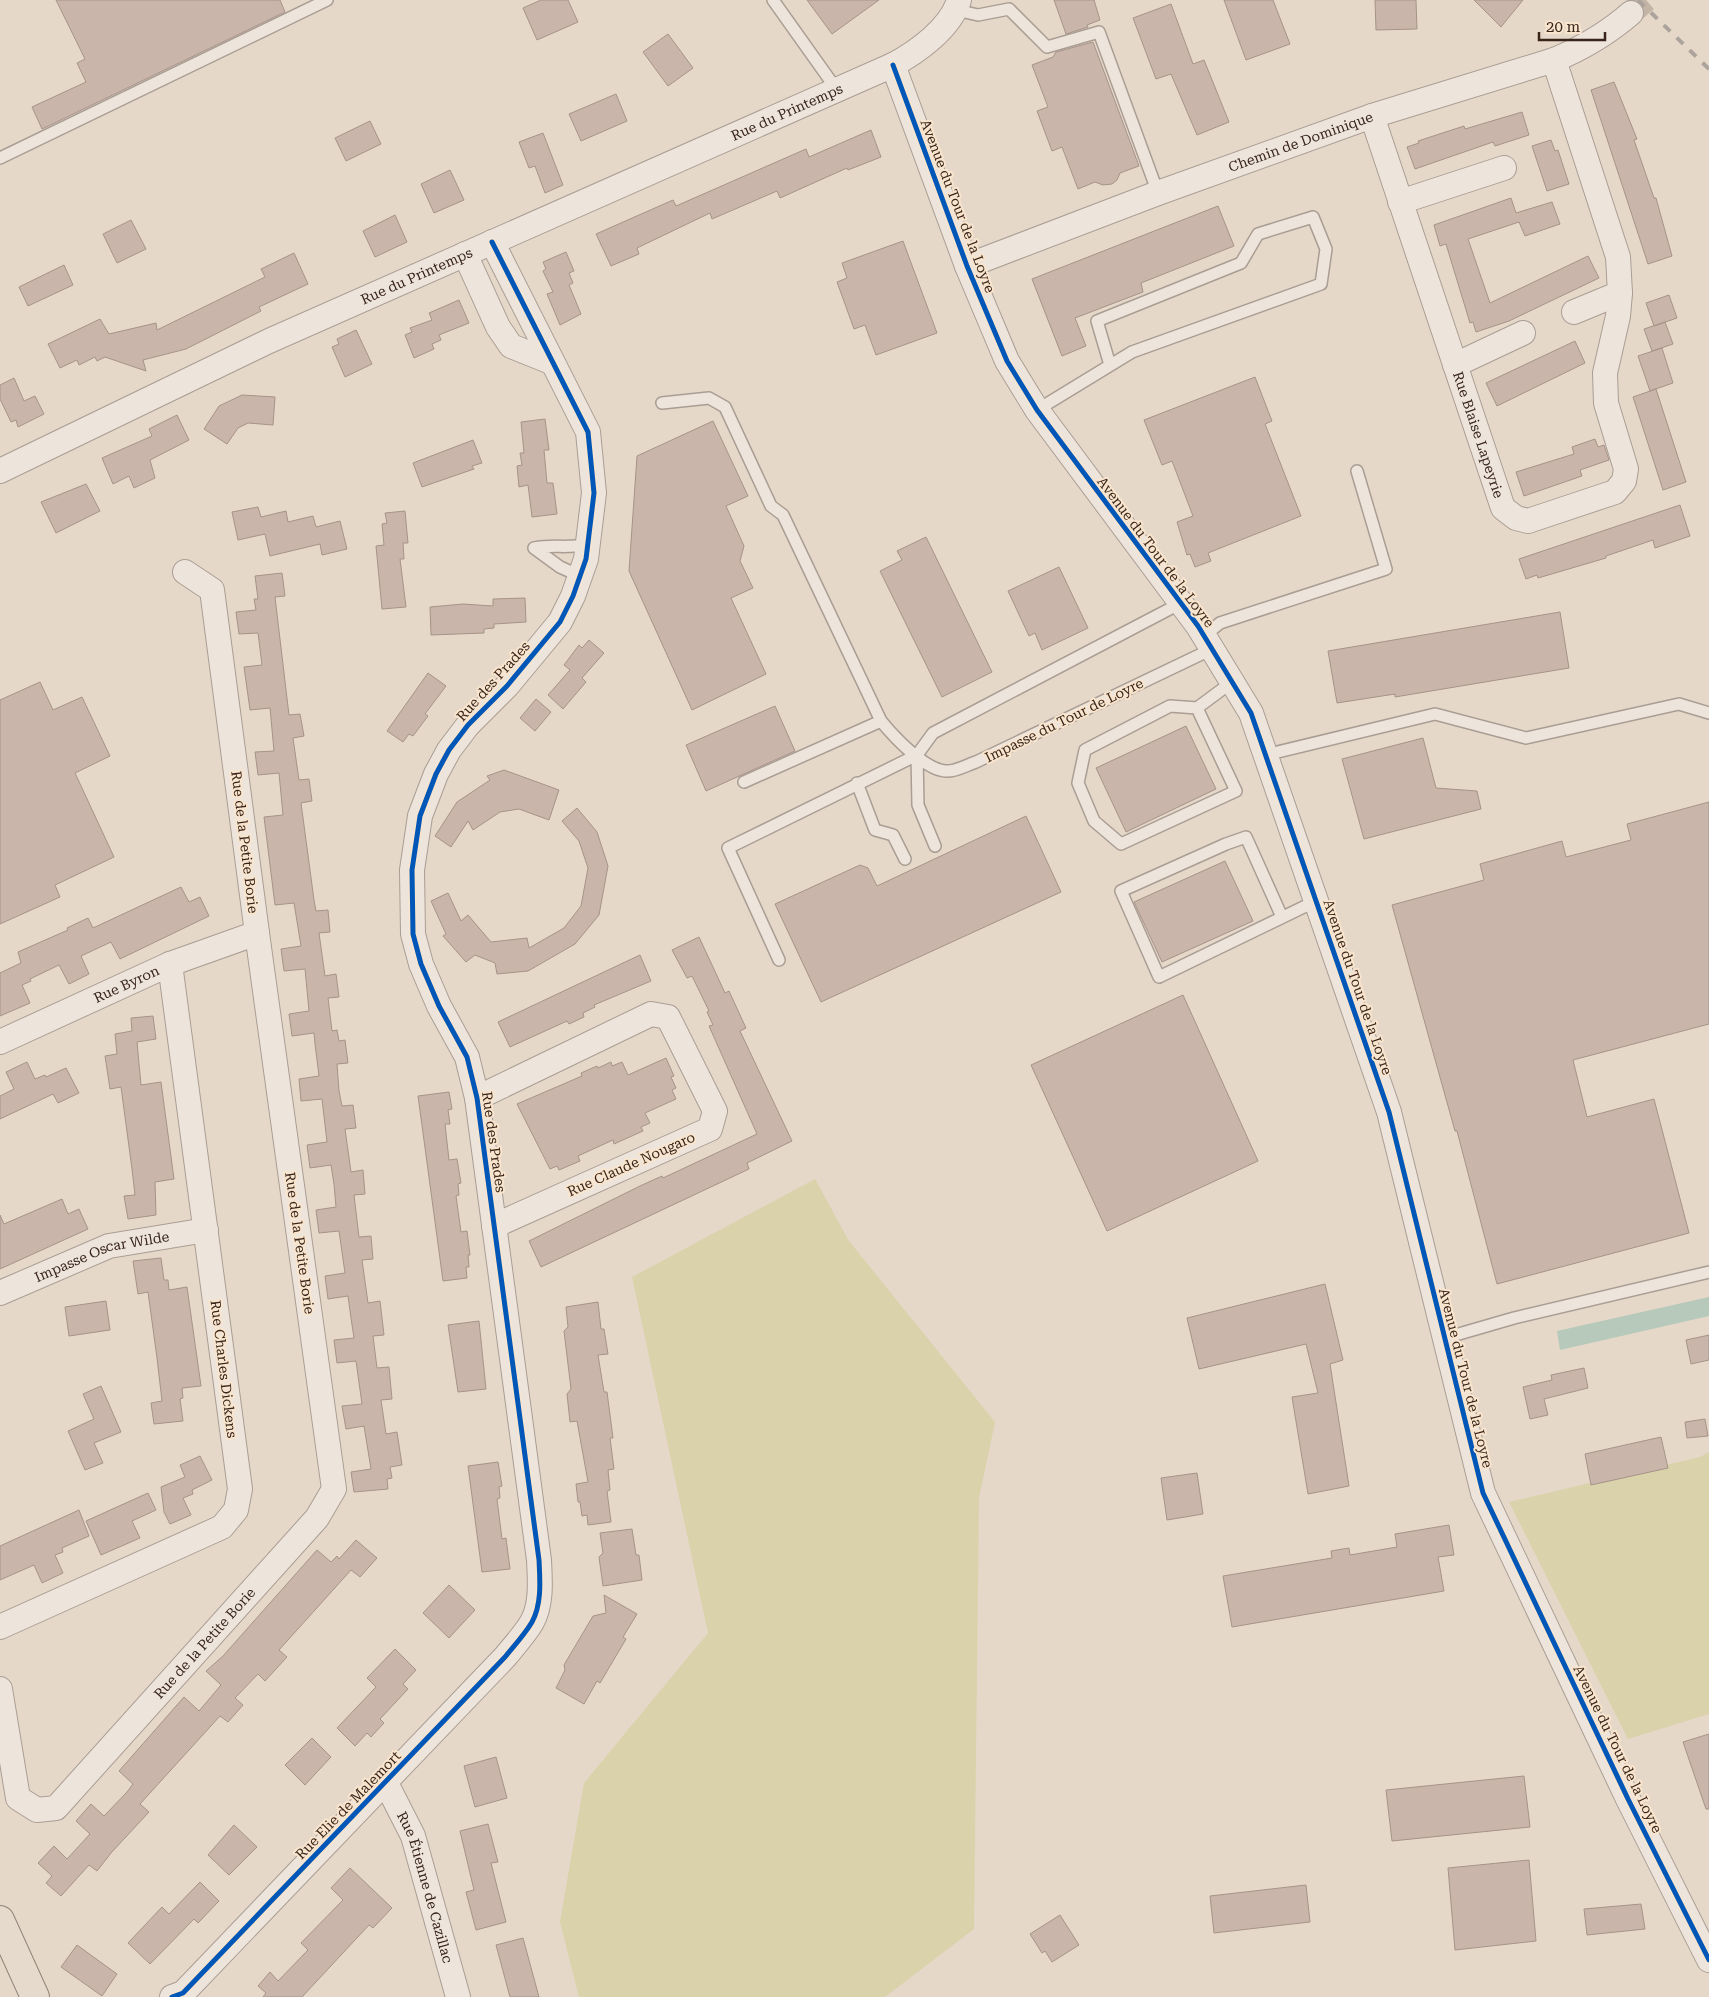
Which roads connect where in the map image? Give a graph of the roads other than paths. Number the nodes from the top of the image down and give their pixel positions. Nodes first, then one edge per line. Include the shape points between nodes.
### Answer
1 (327, 0) edge
2 (773, 0) edge
3 (958, 5) edge
4 (1631, 13) tunnel mouth
5 (1554, 60) junction
6 (893, 65) junction
7 (837, 90) junction
8 (1372, 116) junction
9 (0, 158) edge
10 (1504, 168) dead end
11 (1158, 194) junction
12 (1400, 202) junction
13 (492, 242) junction
14 (466, 254) junction
15 (967, 266) junction
16 (1620, 293) junction
17 (1574, 312) dead end
18 (1523, 332) dead end
19 (551, 362) junction
20 (1110, 365) junction
21 (1456, 365) junction
22 (662, 403) dead end
23 (1037, 410) junction
24 (0, 471) edge
25 (1357, 471) dead end
26 (588, 544) junction
27 (185, 572) dead end
28 (580, 576) junction
29 (1181, 603) junction
30 (1208, 642) junction
31 (1232, 682) junction
32 (1198, 708) junction
33 (1709, 713) edge
34 (881, 721) junction
35 (917, 755) junction
36 (1265, 755) junction
37 (744, 782) dead end
38 (857, 783) junction
39 (935, 846) dead end
40 (905, 859) dead end
41 (1316, 901) junction
42 (1282, 917) junction
43 (257, 934) junction
44 (779, 960) dead end
45 (170, 964) junction
46 (0, 1042) edge
47 (477, 1098) junction
48 (494, 1226) junction
49 (206, 1230) junction
50 (1709, 1272) edge
51 (0, 1293) edge
52 (1445, 1338) junction
53 (533, 1622) joint
54 (0, 1627) edge
55 (0, 1689) edge
56 (386, 1783) junction
57 (0, 1920) edge
58 (1709, 1960) edge
59 (180, 1996) edge
60 (35, 1997) edge
61 (458, 1997) edge

1 - 9 lane
2 - 7 lane
3 - 6 street, Rue du Printemps via 920,50
3 - 11 lane via 978,15 1009,9 1047,47 1100,32
4 - 5 street, Chemin de Dominique via 1609,32
5 - 8 street, Chemin de Dominique
5 - 16 street, Rue Blaise Lapeyrie via 1618,257
6 - 7 street, Rue du Printemps
6 - 15 street, Avenue du Tour de la Loyre
7 - 13 street, Rue du Printemps
8 - 11 street, Chemin de Dominique
8 - 12 street, Rue Blaise Lapeyrie
10 - 12 street
11 - 15 street, Chemin de Dominique
12 - 21 street, Rue Blaise Lapeyrie
13 - 14 street, Rue du Printemps
13 - 19 street, Rue des Prades
14 - 19 street via 498,327 511,346
14 - 24 street, Rue du Printemps via 269,341
15 - 23 street, Avenue du Tour de la Loyre via 1007,362
16 - 17 street
16 - 21 street, Rue Blaise Lapeyrie via 1605,373 1606,403 1626,469 1624,481 1615,492 1528,521 1516,518 1503,508
18 - 21 street, Rue Blaise Lapeyrie
19 - 26 street, Rue des Prades via 588,432 594,493
20 - 20 lane via 1132,352 1321,284 1326,249 1312,216 1258,234 1240,263 1097,321
20 - 23 lane
22 - 34 lane, Impasse du Tour de Loyre via 709,398 725,407 771,506 783,515
23 - 29 street, Avenue du Tour de la Loyre
25 - 30 lane, Impasse du Tour de Loyre via 1386,568 1220,623
26 - 28 street, Rue des Prades
26 - 28 lane via 570,549 534,548 560,567
27 - 43 street, Rue de la Petite Borie via 212,590
28 - 47 street, Rue des Prades via 560,622 512,680 468,725 450,750 436,774 420,816 412,870 413,934 421,964 439,1006 467,1057
29 - 30 street, Avenue du Tour de la Loyre
29 - 35 lane via 933,733
30 - 31 street, Avenue du Tour de la Loyre
30 - 35 lane, Impasse du Tour de Loyre via 976,762 948,772 935,769
31 - 32 lane
31 - 36 street, Avenue du Tour de la Loyre via 1251,713
32 - 32 lane via 1170,706 1085,750 1078,783 1094,821 1121,844 1236,791
33 - 36 lane via 1679,704 1526,738 1435,714
34 - 35 lane, Impasse du Tour de Loyre via 896,739
34 - 37 lane
35 - 38 lane
35 - 39 lane via 918,805
36 - 41 street, Avenue du Tour de la Loyre
38 - 40 lane via 875,830 894,835
38 - 44 lane via 728,848
41 - 42 lane
41 - 52 street, Avenue du Tour de la Loyre via 1389,1112
42 - 42 lane via 1246,838 1121,891 1159,977
43 - 45 street, Rue Byron
43 - 55 street, Rue de la Petite Borie via 334,1490 317,1518 56,1808 37,1810 18,1798
45 - 46 street, Rue Byron
45 - 49 street, Rue Charles Dickens
47 - 48 street, Rue des Prades
47 - 48 street, Rue Claude Nougaro via 651,1014 668,1017 715,1111 710,1129
48 - 53 street, Rue des Prades via 541,1586
49 - 51 street, Impasse Oscar Wilde via 109,1246
49 - 54 street, Rue Charles Dickens via 240,1489 236,1510 222,1527
50 - 52 lane via 1514,1318
52 - 58 street, Avenue du Tour de la Loyre via 1483,1493 1628,1799
53 - 56 street, Rue Elie de Malemort via 505,1657
56 - 59 street, Rue Elie de Malemort
56 - 61 street, Rue Étienne de Cazillac via 413,1836
57 - 60 main road

